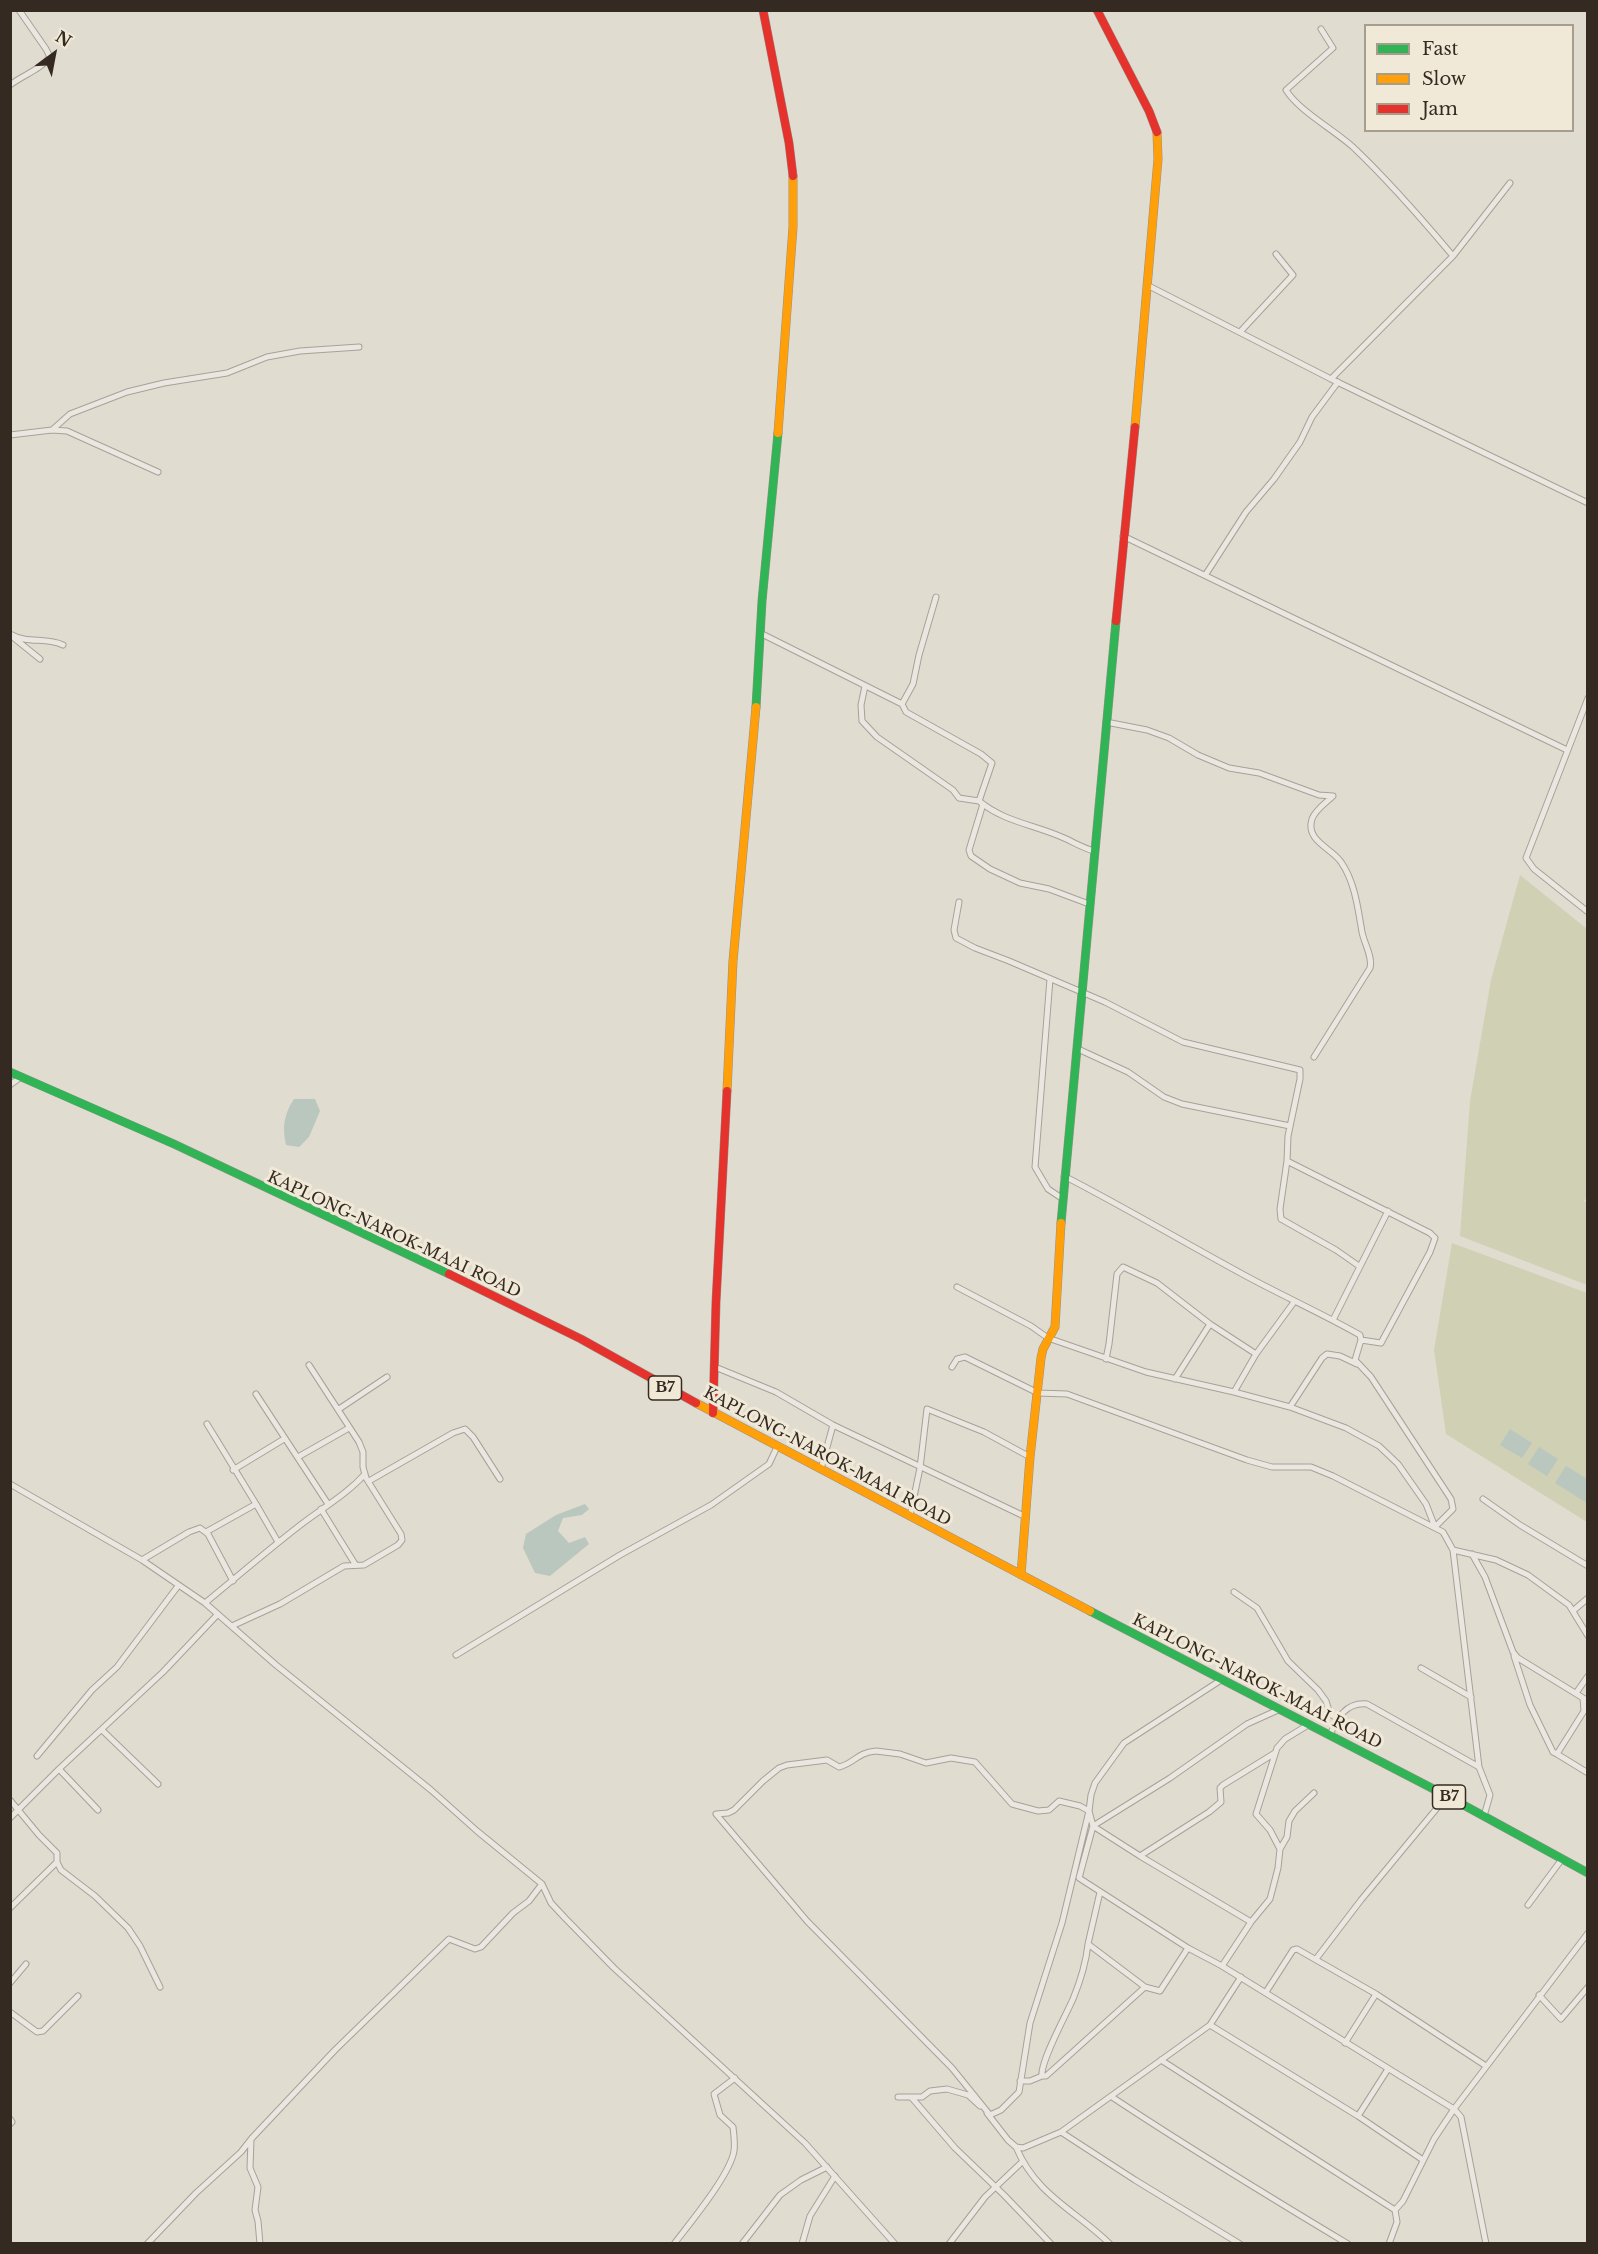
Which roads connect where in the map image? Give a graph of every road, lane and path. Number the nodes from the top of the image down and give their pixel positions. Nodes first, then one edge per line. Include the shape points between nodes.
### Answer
1 (19, 10) edge
2 (763, 10) edge
3 (1097, 10) edge
4 (1321, 28) dead end
5 (10, 85) edge
6 (1510, 183) dead end
7 (1276, 254) dead end
8 (1454, 256) junction
9 (1147, 285) junction
10 (1240, 332) junction
11 (359, 347) dead end
12 (1331, 379) junction
13 (1338, 382) junction
14 (52, 430) junction
15 (10, 435) edge
16 (158, 472) dead end
17 (1587, 503) edge
18 (1123, 536) junction
19 (1206, 574) junction
20 (936, 597) dead end
21 (760, 633) junction
22 (11, 635) edge
23 (63, 645) dead end
24 (40, 659) dead end
25 (866, 686) junction
26 (1587, 698) edge
27 (902, 704) junction
28 (1106, 722) junction
29 (1568, 750) junction
30 (981, 802) junction
31 (1094, 851) junction
32 (959, 902) dead end
33 (1089, 904) junction
34 (1587, 912) edge
35 (1050, 979) junction
36 (1081, 991) junction
37 (1078, 1049) junction
38 (1314, 1057) dead end
39 (10, 1072) edge
40 (21, 1077) junction
41 (10, 1085) edge
42 (1290, 1126) junction
43 (1287, 1161) junction
44 (1064, 1176) junction
45 (1063, 1199) junction
46 (1388, 1211) junction
47 (1359, 1266) junction
48 (957, 1287) dead end
49 (1294, 1302) junction
50 (1333, 1320) junction
51 (1210, 1324) junction
52 (1048, 1338) junction
53 (1361, 1340) junction
54 (1256, 1354) junction
55 (1106, 1359) junction
56 (1357, 1364) junction
57 (309, 1365) dead end
58 (715, 1367) junction
59 (952, 1367) dead end
60 (387, 1377) dead end
61 (1175, 1379) junction
62 (1234, 1392) junction
63 (1038, 1393) junction
64 (256, 1394) dead end
65 (1290, 1407) junction
66 (339, 1408) junction
67 (713, 1413) junction
68 (207, 1424) dead end
69 (833, 1425) junction
70 (349, 1428) junction
71 (284, 1439) junction
72 (777, 1447) junction
73 (298, 1457) junction
74 (1030, 1457) junction
75 (920, 1468) junction
76 (821, 1469) junction
77 (233, 1470) junction
78 (364, 1474) junction
79 (500, 1479) dead end
80 (369, 1481) junction
81 (10, 1484) edge
82 (1483, 1499) dead end
83 (255, 1504) junction
84 (328, 1504) junction
85 (321, 1509) junction
86 (910, 1516) junction
87 (1026, 1517) junction
88 (1435, 1527) junction
89 (206, 1532) junction
90 (278, 1542) junction
91 (1452, 1550) junction
92 (1472, 1554) junction
93 (142, 1560) junction
94 (355, 1564) junction
95 (1587, 1566) edge
96 (1021, 1575) junction
97 (233, 1581) junction
98 (178, 1586) junction
99 (1234, 1592) dead end
100 (1587, 1598) edge
101 (205, 1602) junction
102 (1574, 1610) junction
103 (218, 1614) junction
104 (232, 1626) junction
105 (1587, 1636) edge
106 (1513, 1652) junction
107 (456, 1655) dead end
108 (1421, 1668) dead end
109 (1587, 1676) edge
110 (1221, 1680) junction
111 (1576, 1693) junction
112 (1471, 1697) junction
113 (1585, 1700) edge
114 (1278, 1710) junction
115 (1337, 1719) junction
116 (1310, 1725) junction
117 (102, 1730) junction
118 (1330, 1735) junction
119 (1275, 1752) junction
120 (1557, 1754) junction
121 (38, 1756) dead end
122 (1479, 1767) junction
123 (58, 1769) junction
124 (1587, 1773) edge
125 (158, 1784) dead end
126 (1314, 1793) dead end
127 (1447, 1796) junction
128 (10, 1800) edge
129 (19, 1809) junction
130 (98, 1810) dead end
131 (1089, 1811) junction
132 (1484, 1816) junction
133 (10, 1818) edge
134 (1093, 1826) junction
135 (1280, 1849) junction
136 (1140, 1856) junction
137 (1562, 1859) junction
138 (57, 1862) junction
139 (1587, 1873) edge
140 (542, 1884) junction
141 (1100, 1892) junction
142 (1528, 1905) dead end
143 (10, 1908) edge
144 (1251, 1922) junction
145 (1587, 1933) edge
146 (1088, 1944) junction
147 (1188, 1948) junction
148 (1316, 1959) junction
149 (26, 1964) dead end
150 (1222, 1966) junction
151 (1241, 1977) junction
152 (10, 1983) edge
153 (160, 1987) dead end
154 (1145, 1987) junction
155 (1587, 1987) edge
156 (1266, 1992) junction
157 (1376, 1994) junction
158 (1539, 1995) junction
159 (78, 1996) dead end
160 (10, 2012) edge
161 (1210, 2025) junction
162 (1345, 2043) junction
163 (1161, 2060) junction
164 (1486, 2066) junction
165 (1388, 2069) junction
166 (1042, 2076) junction
167 (735, 2078) junction
168 (1020, 2081) junction
169 (898, 2097) dead end
170 (1112, 2097) junction
171 (912, 2098) junction
172 (1454, 2109) junction
173 (990, 2115) junction
174 (1358, 2116) junction
175 (10, 2119) edge
176 (10, 2124) edge
177 (1061, 2132) junction
178 (252, 2138) junction
179 (1016, 2147) junction
180 (1423, 2160) junction
181 (1022, 2162) junction
182 (827, 2167) junction
183 (835, 2176) junction
184 (996, 2187) junction
185 (1395, 2210) junction
186 (147, 2244) edge
187 (260, 2244) edge
188 (674, 2244) edge
189 (741, 2244) edge
190 (802, 2244) edge
191 (895, 2244) edge
192 (949, 2244) edge
193 (1051, 2244) edge
194 (1110, 2244) edge
195 (1240, 2244) edge
196 (1348, 2244) edge
197 (1389, 2244) edge
198 (1486, 2244) edge

1 - 5 street via 50,57 43,66
2 - 21 main road via 789,143 794,205
3 - 9 main road via 1157,132
4 - 8 street via 1333,48 1286,90 1393,186
6 - 8 street
7 - 10 street via 1293,275
8 - 12 street
9 - 10 street
9 - 18 main road
10 - 12 street
11 - 14 street via 267,357 227,373 127,392 70,414
12 - 13 street
13 - 17 street
13 - 19 street
14 - 15 street
14 - 16 street via 67,431
18 - 19 street
18 - 28 main road
19 - 29 street
20 - 27 street via 913,684
21 - 25 street
21 - 58 main road via 755,736 733,961
22 - 23 street
22 - 24 street
25 - 27 street
25 - 30 street via 862,721 877,737 959,798
26 - 29 street
27 - 30 street via 906,712 992,764
28 - 31 main road
28 - 38 street via 1147,729 1229,768 1334,796 1312,820 1314,836 1341,861 1347,874 1371,962
29 - 34 street via 1526,858
30 - 31 street via 1015,821
30 - 33 street via 969,850 971,856 1020,883
31 - 33 main road
32 - 35 street via 956,938
33 - 36 main road
35 - 36 street
35 - 45 street via 1035,1167 1048,1189
36 - 37 main road
36 - 42 street via 1184,1042 1300,1070
37 - 42 street via 1128,1071 1164,1097
37 - 44 main road
39 - 40 main road, KAPLONG-NAROK-MAAI ROAD / B7
40 - 41 street
40 - 67 main road, KAPLONG-NAROK-MAAI ROAD / B7 via 402,1251 580,1339
42 - 43 street
43 - 46 street
43 - 47 street via 1281,1219
44 - 45 main road
44 - 49 street
45 - 52 main road via 1055,1327
46 - 47 street
46 - 53 street via 1436,1238 1381,1344
47 - 50 street
48 - 52 street
49 - 50 street
49 - 54 street
50 - 53 street via 1360,1335
51 - 54 street
51 - 55 street via 1157,1283 1123,1267 1117,1274
51 - 61 street
52 - 55 street
52 - 63 main road via 1041,1358
53 - 56 street via 1356,1350
54 - 62 street
55 - 61 street
56 - 65 street via 1327,1354
56 - 88 street via 1371,1377 1450,1499 1453,1509
57 - 66 street
58 - 67 main road
58 - 69 street via 776,1392
59 - 63 street via 957,1359 965,1357
60 - 66 street
61 - 62 street
62 - 65 street
63 - 74 main road
63 - 88 street via 1067,1394 1272,1467 1311,1467
64 - 71 street
65 - 88 street via 1346,1428 1387,1452 1426,1503
66 - 70 street
67 - 72 main road, KAPLONG-NAROK-MAAI ROAD / B7
68 - 77 street
69 - 75 street
69 - 76 street
70 - 73 street
70 - 78 street via 361,1447
71 - 73 street
71 - 77 street
72 - 76 main road, KAPLONG-NAROK-MAAI ROAD / B7
72 - 107 street via 769,1464 711,1505 620,1555
73 - 84 street
74 - 75 street via 984,1432 927,1409
74 - 87 main road
75 - 86 street
75 - 87 street
76 - 86 main road, KAPLONG-NAROK-MAAI ROAD / B7
77 - 83 street
78 - 80 street
78 - 84 street
79 - 80 street via 465,1429
80 - 94 street via 402,1539 368,1564
81 - 93 street
82 - 95 street
83 - 89 street
83 - 90 street
84 - 85 street
85 - 90 street
85 - 94 street
86 - 96 main road, KAPLONG-NAROK-MAAI ROAD / B7
87 - 96 main road
88 - 91 street via 1443,1532
89 - 93 street via 195,1529
89 - 97 street
90 - 97 street
91 - 92 street
91 - 112 street
92 - 102 street via 1527,1575
92 - 106 street via 1485,1577
93 - 98 street
94 - 104 street via 335,1570 280,1604
96 - 110 main road, KAPLONG-NAROK-MAAI ROAD / B7
97 - 101 street
98 - 101 street
98 - 121 street via 117,1667 92,1690
99 - 115 street via 1257,1608 1288,1661 1318,1690 1330,1714
100 - 102 street
101 - 103 street
102 - 105 street
103 - 104 street
103 - 117 street
104 - 140 street
106 - 111 street
106 - 120 street via 1530,1705
108 - 112 street
109 - 111 street
110 - 114 main road, KAPLONG-NAROK-MAAI ROAD / B7
110 - 131 street via 1124,1743 1095,1783
111 - 113 street
112 - 122 street
113 - 120 street via 1584,1711
114 - 116 main road, KAPLONG-NAROK-MAAI ROAD / B7
114 - 134 street via 1247,1724
115 - 118 street
115 - 122 street via 1353,1704 1366,1704
116 - 118 main road, KAPLONG-NAROK-MAAI ROAD / B7
116 - 119 street via 1285,1739
117 - 123 street
117 - 125 street
118 - 127 main road, KAPLONG-NAROK-MAAI ROAD / B7
119 - 135 street via 1256,1814
119 - 136 street via 1223,1785 1221,1803
120 - 124 street
122 - 132 street via 1490,1795
123 - 129 street
123 - 130 street
126 - 135 street via 1295,1810
127 - 132 main road, KAPLONG-NAROK-MAAI ROAD / B7
127 - 148 street
128 - 129 street
129 - 133 street
129 - 138 street via 57,1852
131 - 134 street
131 - 168 street via 1062,1923 1030,2023
131 - 173 street via 1066,1801 1038,1811 1012,1804 975,1762 951,1758 926,1763 876,1751 865,1752 839,1767 827,1760 778,1768 734,1809 716,1814 807,1921 952,2068
132 - 137 main road, KAPLONG-NAROK-MAAI ROAD / B7
134 - 136 street
134 - 141 street via 1079,1878
135 - 144 street via 1270,1899
136 - 144 street
137 - 139 main road, KAPLONG-NAROK-MAAI ROAD / B7
137 - 142 street
138 - 143 street
138 - 153 street via 61,1870 128,1928
140 - 167 street via 551,1903 614,1968
140 - 178 street via 481,1947 475,1949 449,1939
141 - 146 street
141 - 147 street
144 - 150 street
145 - 158 street
146 - 154 street
146 - 166 street via 1074,1996
147 - 150 street
147 - 154 street via 1163,1989
148 - 156 street via 1294,1949
148 - 157 street
149 - 152 street
150 - 151 street
151 - 156 street
151 - 161 street
154 - 166 street
155 - 158 street via 1561,2019
156 - 162 street
157 - 162 street
157 - 164 street
158 - 164 street
159 - 160 street via 44,2031 37,2032
161 - 163 street
161 - 174 street
162 - 165 street
163 - 170 street
163 - 185 street
164 - 172 street
165 - 172 street
165 - 174 street
166 - 168 street
167 - 182 street
167 - 188 street via 714,2094 720,2115 733,2127 731,2162
168 - 173 street via 1019,2092
169 - 171 street
170 - 177 street
170 - 196 street
171 - 173 street via 947,2089 968,2095
171 - 184 street via 955,2148
172 - 180 street
172 - 198 street via 1461,2117
173 - 179 street
174 - 180 street
175 - 176 street
177 - 179 street via 1023,2148
177 - 195 street
178 - 186 street
178 - 187 street via 250,2168 258,2187 255,2210
179 - 181 street
180 - 185 street
181 - 184 street
181 - 194 street via 1051,2196
182 - 183 street
182 - 189 street via 780,2195
183 - 190 street via 810,2217
183 - 191 street
184 - 192 street
184 - 193 street
185 - 197 street via 1396,2222

